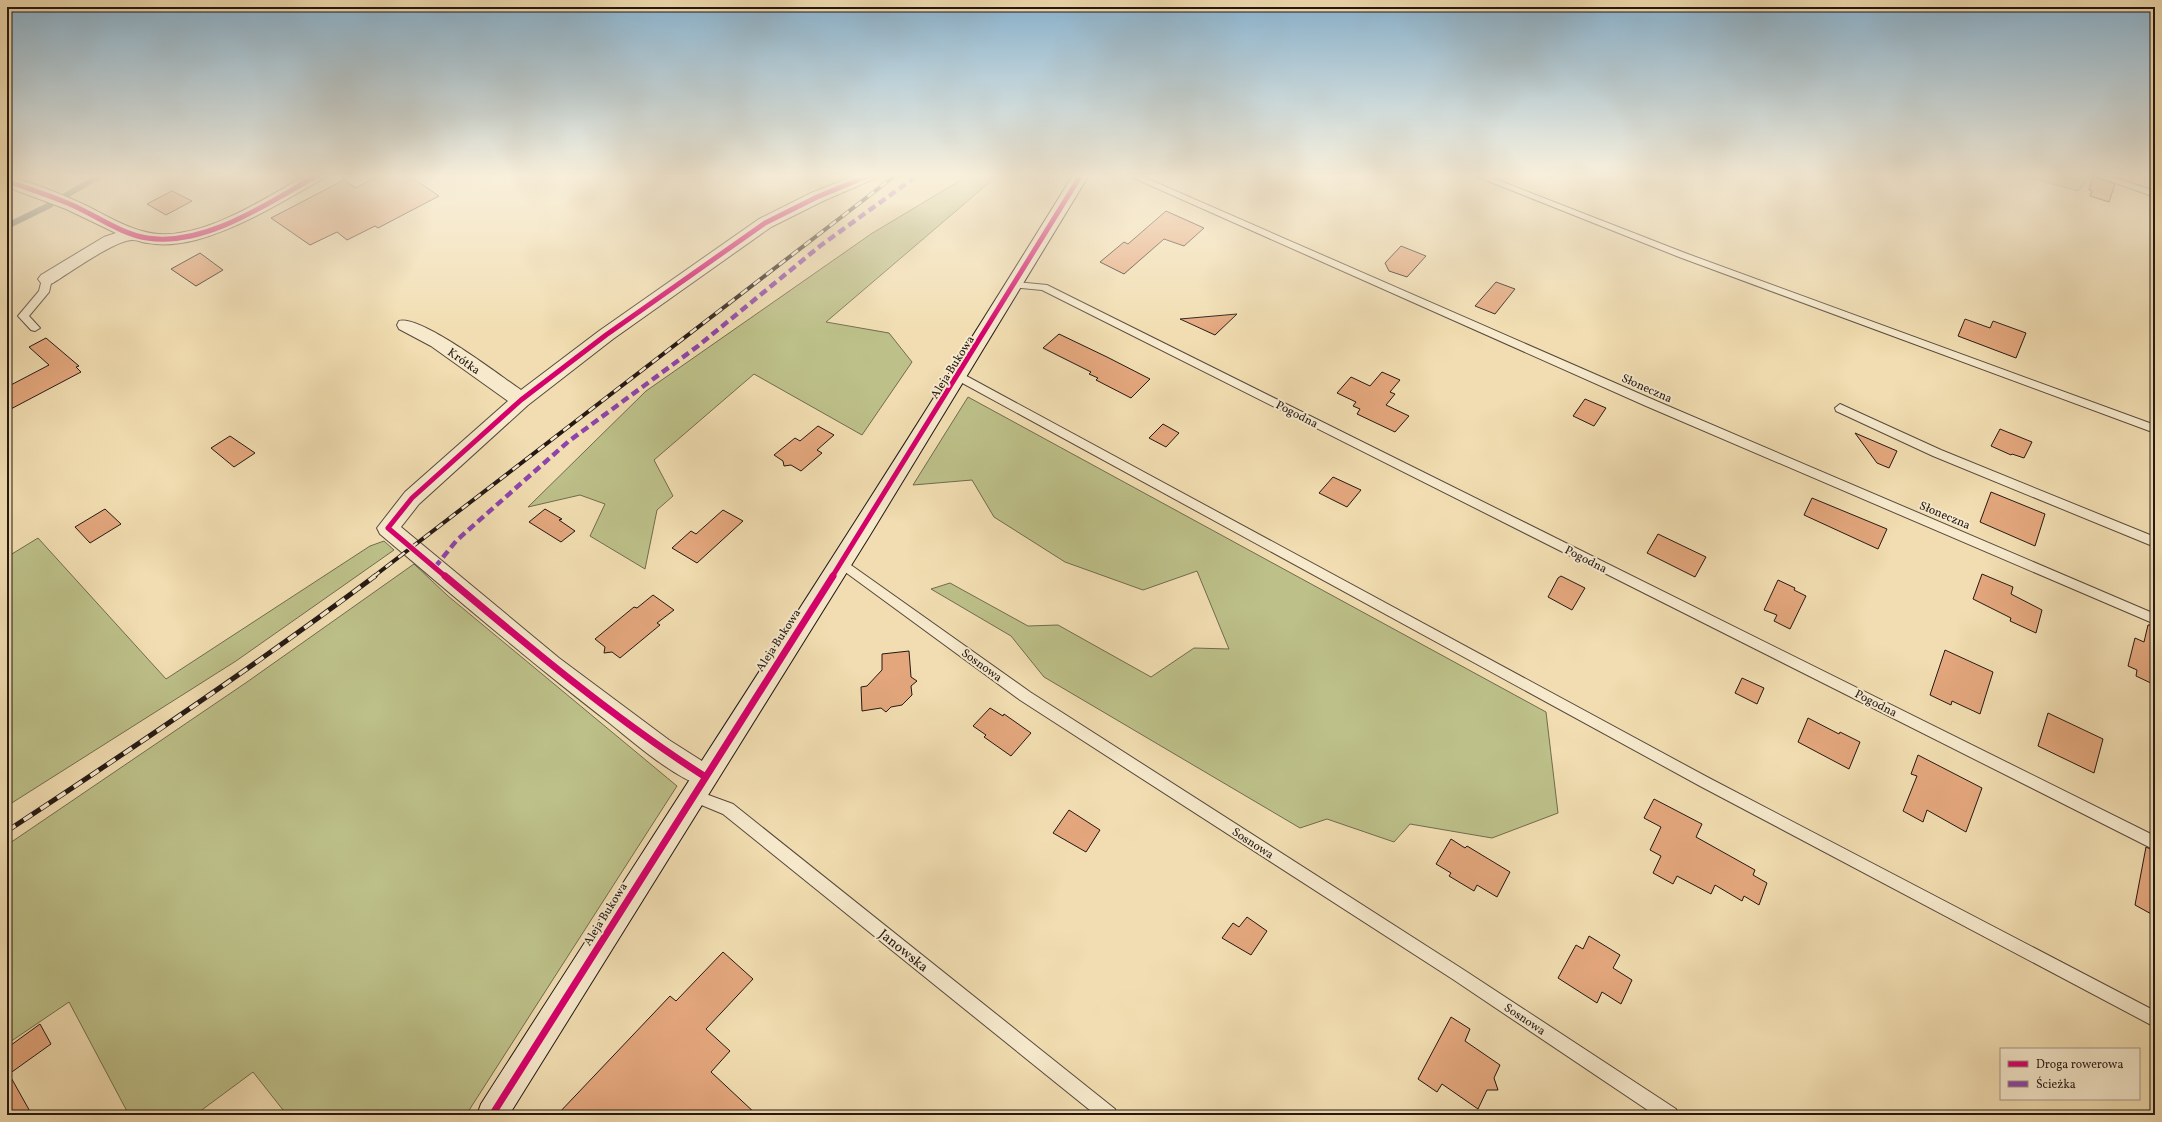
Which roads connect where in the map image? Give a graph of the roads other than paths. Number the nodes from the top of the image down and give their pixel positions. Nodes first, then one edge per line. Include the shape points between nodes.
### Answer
1 (118, 227) edge
2 (215, 227) edge
3 (759, 227) edge
4 (1050, 227) edge
5 (1250, 227) edge
6 (1611, 227) edge
7 (132, 234) junction
8 (47, 279) joint
9 (1015, 285) junction
10 (406, 325) dead end
11 (35, 328) dead end
12 (960, 376) junction
13 (521, 400) junction
14 (1840, 408) dead end
15 (2155, 429) edge
16 (2155, 542) edge
17 (841, 563) junction
18 (2155, 619) edge
19 (704, 776) junction
20 (692, 795) junction
21 (2155, 843) edge
22 (2155, 1019) edge
23 (492, 1115) edge
24 (1109, 1115) edge
25 (1670, 1115) edge

1 - 7 street
2 - 7 street via 195,235 166,239 148,239
3 - 13 street via 606,335
4 - 9 street, Aleja Bukowa
5 - 18 lane, Słoneczna via 1650,403
6 - 15 lane
7 - 8 street via 110,241
8 - 11 lane via 44,292 23,316
9 - 12 street, Aleja Bukowa
9 - 21 lane, Pogodna via 1044,287
10 - 13 street, Krótka via 438,342
12 - 17 street, Aleja Bukowa
12 - 22 lane via 1534,691
13 - 19 street via 412,498 388,528 551,665 660,748
14 - 16 lane via 1937,452
17 - 19 street, Aleja Bukowa
17 - 25 lane, Sosnowa via 1025,696 1459,975
19 - 20 street, Aleja Bukowa
20 - 23 street, Aleja Bukowa
20 - 24 lane, Janowska via 728,809

